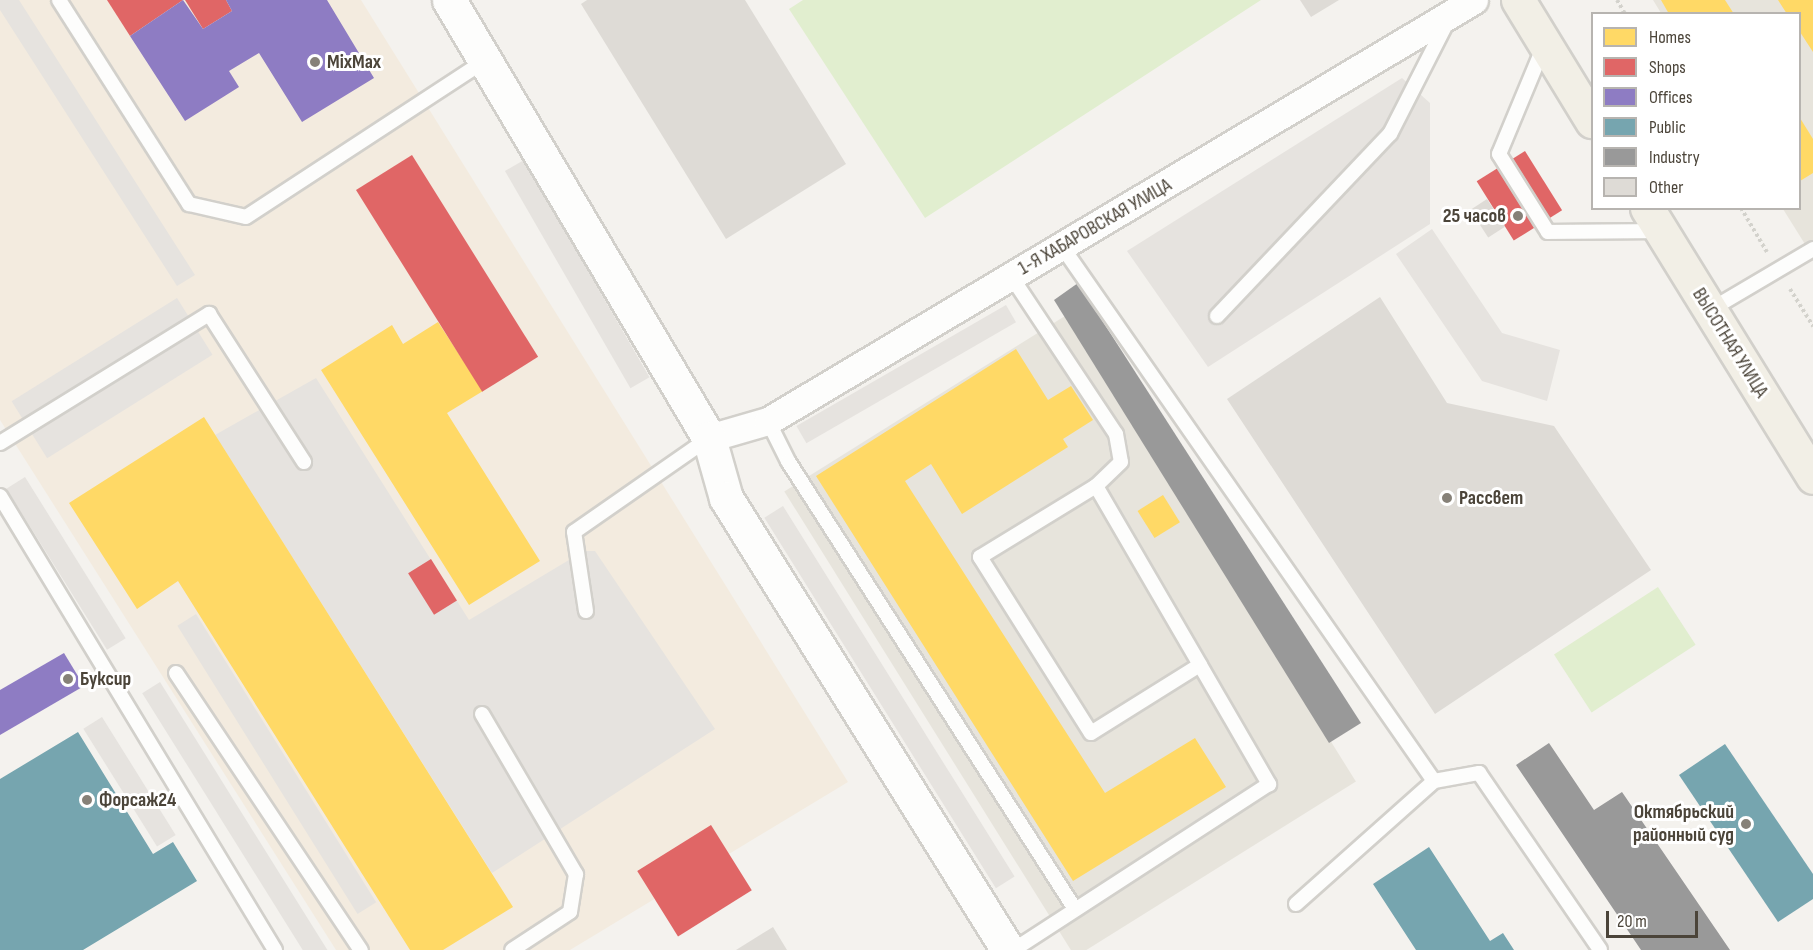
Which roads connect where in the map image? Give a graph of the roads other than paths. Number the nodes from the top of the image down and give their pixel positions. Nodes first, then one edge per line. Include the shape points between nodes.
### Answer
1 (59, 0) edge
2 (449, 0) edge
3 (1474, 0) edge
4 (1518, 0) edge
5 (1449, 17) junction
6 (1545, 44) junction
7 (486, 60) junction
8 (1591, 118) edge
9 (1654, 219) edge
10 (1063, 248) junction
11 (1813, 249) edge
12 (1011, 276) junction
13 (1710, 310) junction
14 (1217, 316) dead end
15 (768, 421) junction
16 (709, 438) junction
17 (0, 443) edge
18 (304, 462) dead end
19 (1813, 477) edge
20 (1096, 486) junction
21 (0, 496) edge
22 (586, 611) dead end
23 (1200, 665) junction
24 (176, 673) dead end
25 (482, 714) dead end
26 (1434, 781) junction
27 (1296, 904) dead end
28 (1075, 909) junction
29 (275, 950) edge
30 (361, 950) edge
31 (512, 950) edge
32 (1011, 950) edge
33 (1600, 950) edge

1 - 7 lane via 189,204 246,217
2 - 7 street
3 - 5 street, 1-Я ХАБАРОВСКАЯ УЛИЦА
4 - 6 main road
5 - 10 street, 1-Я ХАБАРОВСКАЯ УЛИЦА
5 - 14 lane via 1390,134
6 - 8 main road
6 - 9 lane via 1499,154 1548,232
7 - 16 street
9 - 13 main road, ВЫСОТНАЯ УЛИЦА
10 - 12 street, 1-Я ХАБАРОВСКАЯ УЛИЦА
10 - 26 lane
11 - 13 lane
12 - 15 street, 1-Я ХАБАРОВСКАЯ УЛИЦА
12 - 20 lane via 1116,434 1121,462
13 - 19 main road, ВЫСОТНАЯ УЛИЦА
15 - 16 street, 1-Я ХАБАРОВСКАЯ УЛИЦА
15 - 28 lane via 788,461
16 - 22 lane via 574,532
16 - 32 street via 726,498
17 - 18 lane via 209,314
20 - 23 lane
20 - 23 lane via 980,557 1091,733
21 - 29 lane
23 - 28 lane via 1269,784
24 - 30 lane
25 - 31 lane via 576,874 570,912
26 - 27 lane
26 - 33 lane via 1479,773
28 - 32 lane

